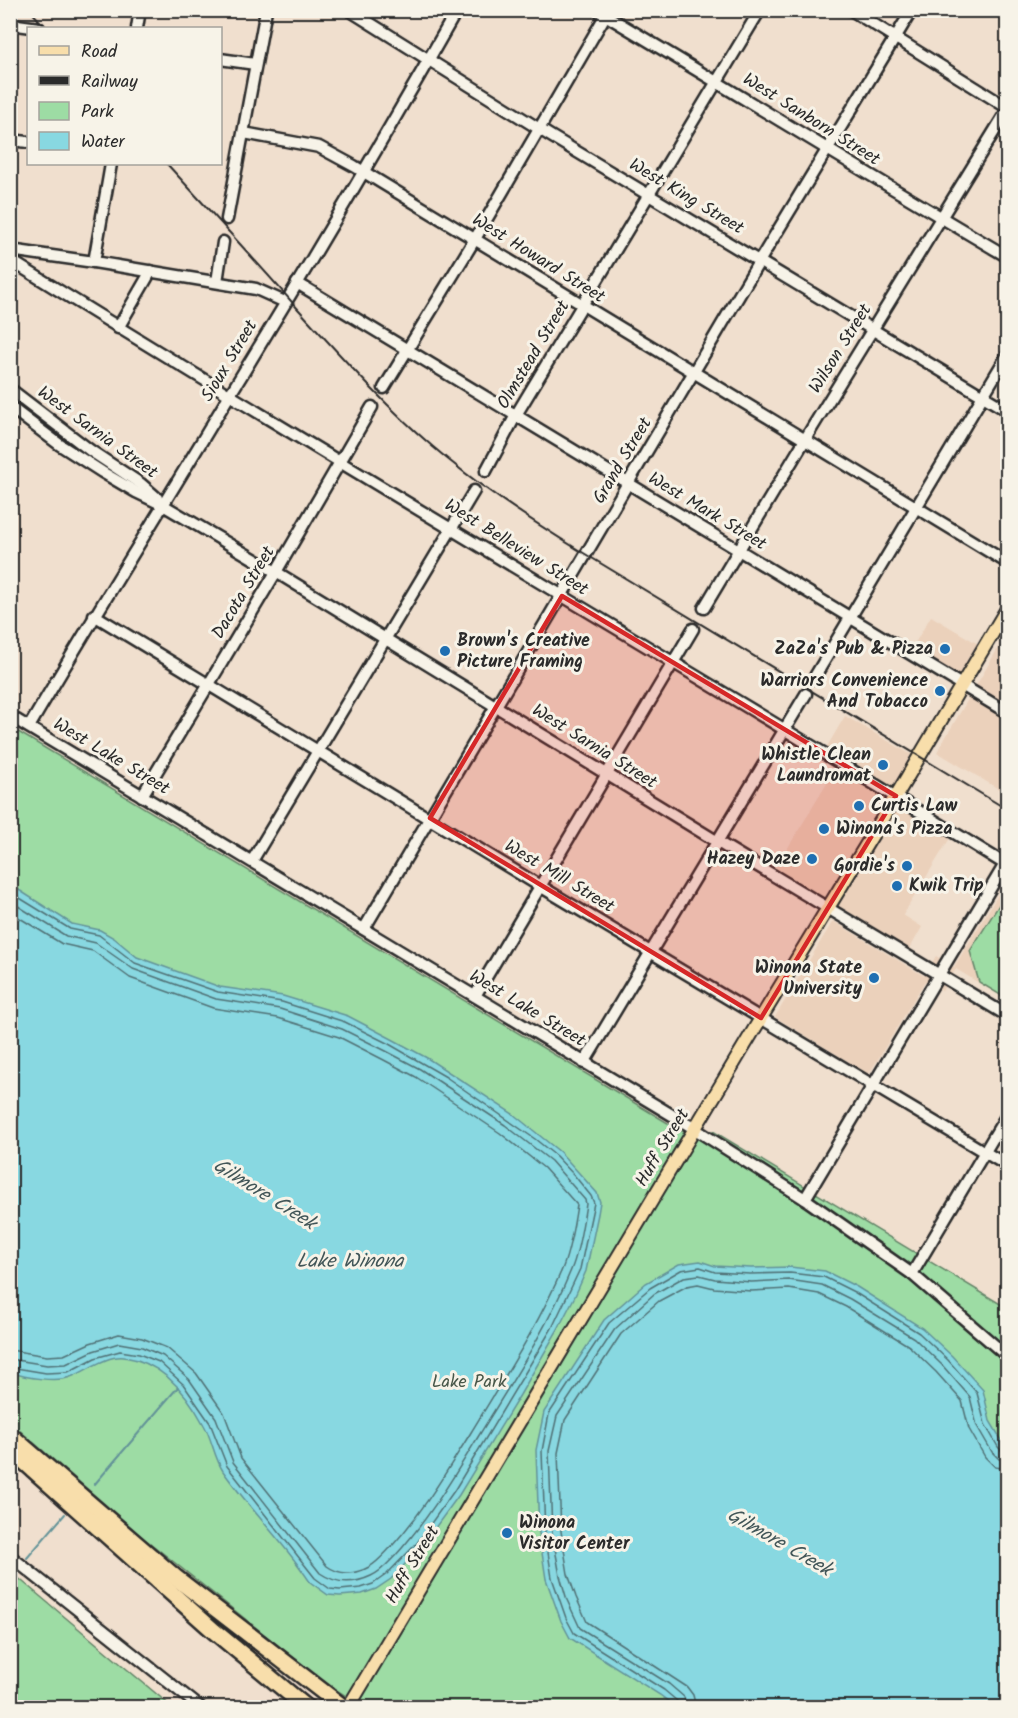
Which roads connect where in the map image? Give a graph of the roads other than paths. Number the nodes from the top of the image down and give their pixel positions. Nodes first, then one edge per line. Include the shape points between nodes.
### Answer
1 (140, 10) edge
2 (266, 10) edge
3 (349, 10) edge
4 (457, 10) edge
5 (760, 10) edge
6 (851, 10) edge
7 (912, 10) edge
8 (604, 12) edge
9 (10, 24) edge
10 (32, 27) edge
11 (137, 27) edge
12 (896, 39) junction
13 (222, 59) edge
14 (429, 60) junction
15 (255, 64) junction
16 (718, 81) junction
17 (1008, 109) edge
18 (540, 128) junction
19 (244, 133) junction
20 (10, 140) edge
21 (27, 142) edge
22 (826, 150) junction
23 (111, 165) edge
24 (362, 172) junction
25 (650, 195) junction
26 (941, 218) junction
27 (227, 219) dead end
28 (475, 239) junction
29 (223, 242) dead end
30 (10, 250) edge
31 (1008, 257) edge
32 (10, 260) edge
33 (94, 261) junction
34 (760, 261) junction
35 (151, 271) junction
36 (217, 282) junction
37 (297, 283) junction
38 (285, 302) junction
39 (582, 307) junction
40 (118, 328) junction
41 (872, 329) junction
42 (406, 350) junction
43 (1008, 354) edge
44 (694, 374) junction
45 (384, 387) dead end
46 (10, 389) edge
47 (231, 394) junction
48 (982, 396) junction
49 (10, 407) edge
50 (372, 407) dead end
51 (1008, 411) edge
52 (516, 415) junction
53 (805, 440) junction
54 (340, 461) junction
55 (486, 471) dead end
56 (629, 484) junction
57 (474, 491) dead end
58 (163, 505) junction
59 (917, 509) junction
60 (452, 528) junction
61 (739, 550) junction
62 (1008, 563) edge
63 (276, 572) junction
64 (562, 596) junction
65 (1008, 607) edge
66 (704, 608) dead end
67 (94, 615) junction
68 (850, 617) junction
69 (693, 629) dead end
70 (385, 640) junction
71 (673, 663) junction
72 (814, 678) dead end
73 (208, 684) junction
74 (962, 685) junction
75 (806, 694) dead end
76 (497, 706) junction
77 (1008, 713) edge
78 (10, 716) edge
79 (29, 728) junction
80 (783, 729) junction
81 (319, 752) junction
82 (605, 773) junction
83 (142, 796) junction
84 (896, 796) junction
85 (430, 818) junction
86 (717, 842) junction
87 (252, 861) junction
88 (540, 886) junction
89 (828, 909) junction
90 (364, 929) junction
91 (651, 952) junction
92 (940, 975) junction
93 (475, 996) junction
94 (1008, 1016) edge
95 (761, 1018) junction
96 (584, 1063) junction
97 (874, 1085) junction
98 (1008, 1113) edge
99 (696, 1129) junction
100 (984, 1152) junction
101 (1008, 1166) edge
102 (805, 1199) junction
103 (912, 1274) junction
104 (1008, 1356) edge
105 (10, 1435) edge
106 (10, 1449) edge
107 (10, 1556) edge
108 (201, 1707) edge
109 (307, 1707) edge
110 (346, 1707) edge

1 - 11 street
2 - 15 street
3 - 14 street, West King Street
4 - 14 street, Sioux Street
5 - 16 street, Olmstead Street
6 - 12 street
7 - 12 street, Grand Street
8 - 16 street, West Sanborn Street
8 - 18 street
9 - 10 street
12 - 17 street
12 - 22 street, Grand Street
13 - 15 street
14 - 18 street, West King Street
14 - 24 street, Sioux Street
15 - 19 street
16 - 22 street, West Sanborn Street
16 - 25 street, Olmstead Street
17 - 26 street, Wilson Street
18 - 25 street, West King Street
18 - 28 street
19 - 24 street, West Howard Street via 319,147
19 - 27 street
20 - 21 street
22 - 26 street, West Sanborn Street
22 - 34 street, Grand Street
23 - 33 street
24 - 28 street, West Howard Street
24 - 37 street, Sioux Street
25 - 34 street, West King Street
25 - 39 street, Olmstead Street
26 - 31 street, West Sanborn Street
26 - 41 street, Wilson Street
28 - 39 street, West Howard Street
28 - 42 street
29 - 36 street
30 - 33 street
32 - 40 street, West Belleview Street
33 - 35 street
34 - 41 street, West King Street
34 - 44 street, Grand Street
35 - 36 street
35 - 40 street
36 - 38 street via 256,289
37 - 38 street, Sioux Street
37 - 42 street, West Mark Street
38 - 47 street, Sioux Street
39 - 44 street, West Howard Street
39 - 52 street, Olmstead Street
40 - 47 street, West Belleview Street
41 - 48 street, West King Street
41 - 53 street, Wilson Street
42 - 45 street
42 - 52 street, West Mark Street
43 - 48 street
44 - 53 street, West Howard Street
44 - 56 street, Grand Street
46 - 58 street, West Sarnia Street via 141,484
47 - 54 street, West Belleview Street
47 - 58 street, Sioux Street
48 - 51 street, West King Street
48 - 59 street
49 - 58 street, West Sarnia Street via 102,472
50 - 54 street, Dacota Street
52 - 55 street, Olmstead Street
52 - 56 street, West Mark Street
53 - 59 street, West Howard Street
53 - 61 street, Wilson Street
54 - 60 street, West Belleview Street
54 - 63 street, Dacota Street
56 - 61 street, West Mark Street
56 - 64 street, Grand Street
57 - 60 street
58 - 63 street, West Sarnia Street
58 - 67 street, Sioux Street
59 - 62 street, West Howard Street
59 - 68 street
60 - 64 street, West Belleview Street
60 - 70 street
61 - 66 street, Wilson Street
61 - 68 street, West Mark Street
63 - 70 street, West Sarnia Street
63 - 73 street, Dacota Street
64 - 71 street, West Belleview Street
64 - 76 street, Grand Street
65 - 74 main road, Huff Street
67 - 73 street, West Mill Street
67 - 79 street, Sioux Street
68 - 72 street
68 - 74 street, West Mark Street
69 - 71 street
70 - 76 street, West Sarnia Street
70 - 81 street
71 - 80 street, West Belleview Street
71 - 82 street
73 - 81 street, West Mill Street
73 - 83 street, Dacota Street
74 - 77 street, West Mark Street
74 - 84 main road, Huff Street
75 - 80 street
76 - 82 street, West Sarnia Street
76 - 85 street, Grand Street
78 - 79 street, West Lake Street
79 - 83 street, West Lake Street
80 - 84 street, West Belleview Street
80 - 86 street
81 - 85 street, West Mill Street
81 - 87 street
82 - 86 street, West Sarnia Street
82 - 88 street
83 - 87 street, West Lake Street
84 - 89 main road, Huff Street
84 - 92 street, West Belleview Street via 1005,864
85 - 88 street, West Mill Street
85 - 90 street, Grand Street
86 - 89 street, West Sarnia Street
86 - 91 street
87 - 90 street, West Lake Street
88 - 91 street, West Mill Street
88 - 93 street
89 - 92 street, West Sarnia Street
89 - 95 main road, Huff Street
90 - 93 street, West Lake Street
91 - 95 street, West Mill Street
91 - 96 street
92 - 94 street, West Sarnia Street
92 - 97 street
93 - 96 street, West Lake Street
95 - 97 street, West Mill Street
95 - 99 main road, Huff Street
96 - 99 street, West Lake Street
97 - 100 street, West Mill Street
97 - 102 street
98 - 100 street
99 - 102 street, West Lake Street
99 - 110 main road, Huff Street
100 - 101 street, West Mill Street
100 - 103 street
102 - 103 street, West Lake Street
103 - 104 street, West Lake Street
105 - 110 highway via 176,1578
106 - 109 highway via 214,1631
107 - 108 street

